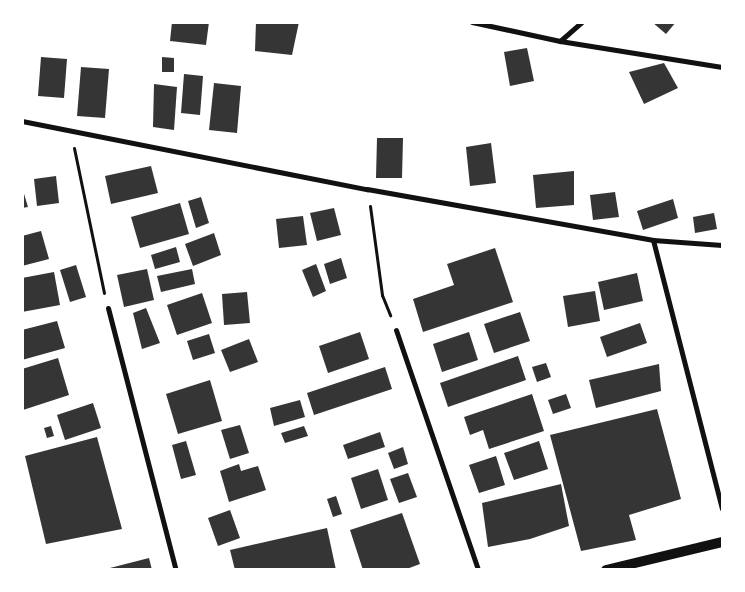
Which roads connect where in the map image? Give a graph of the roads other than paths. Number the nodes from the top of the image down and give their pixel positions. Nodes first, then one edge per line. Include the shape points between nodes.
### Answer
1 (472, 22) edge
2 (582, 22) edge
3 (560, 41) junction
4 (722, 67) edge
5 (22, 121) edge
6 (652, 240) junction
7 (722, 245) edge
8 (108, 308) road end
9 (396, 330) road end
10 (722, 508) edge
11 (722, 542) edge
12 (176, 570) edge
13 (478, 570) edge
14 (606, 570) edge

1 - 3 street
2 - 3 street
3 - 4 street
5 - 6 street via 367,189
6 - 7 street
6 - 10 street
8 - 12 street
9 - 13 street
11 - 14 main road

